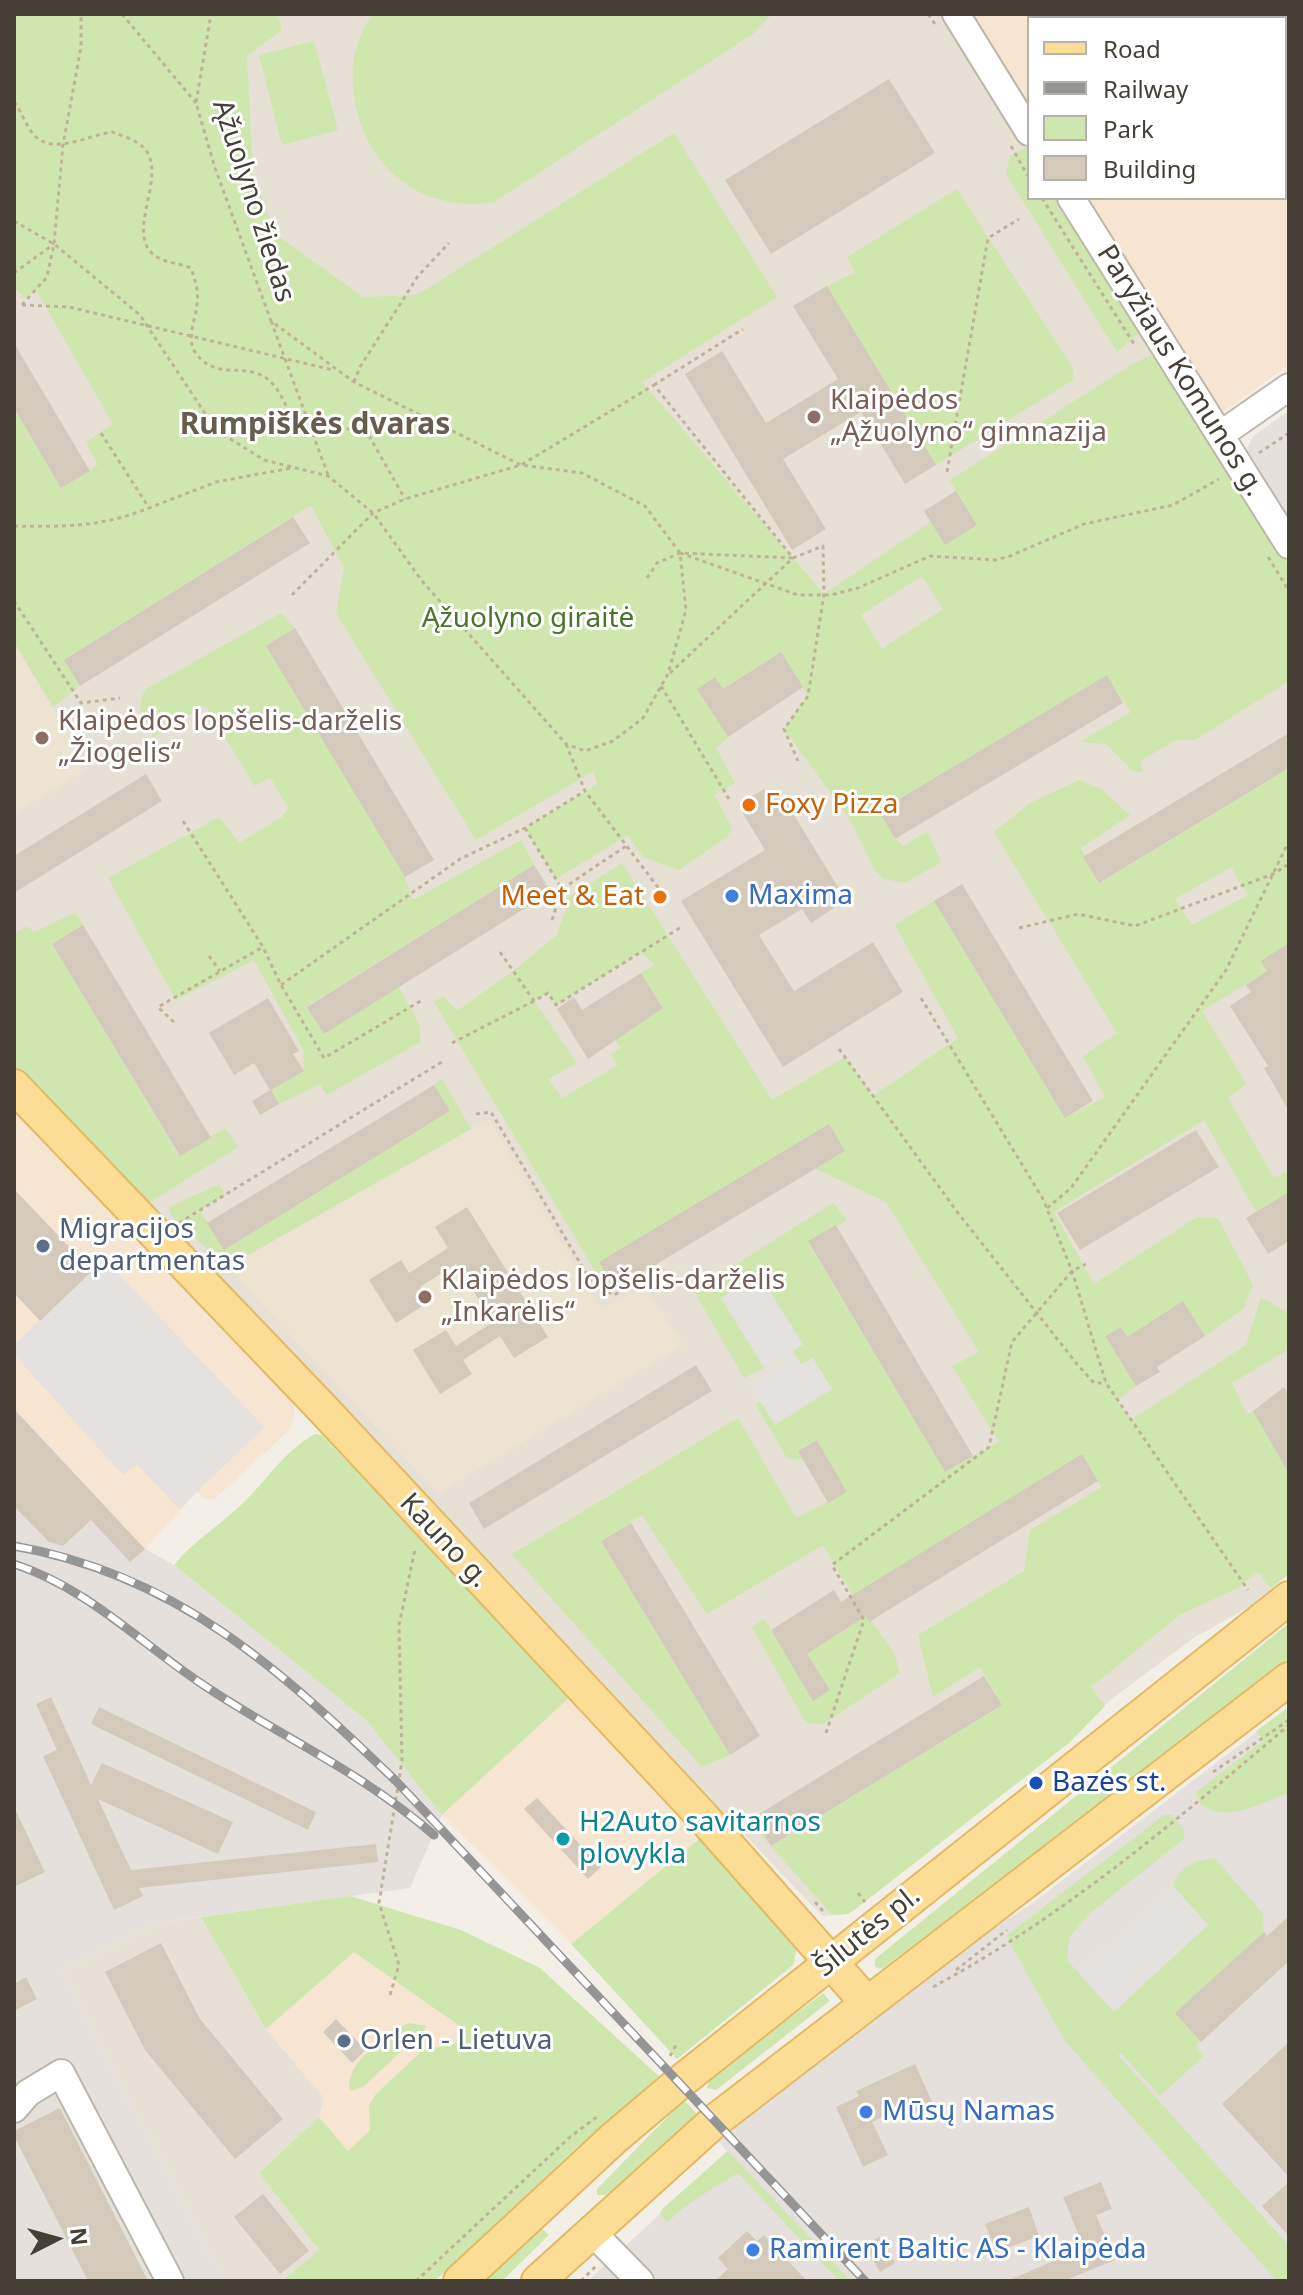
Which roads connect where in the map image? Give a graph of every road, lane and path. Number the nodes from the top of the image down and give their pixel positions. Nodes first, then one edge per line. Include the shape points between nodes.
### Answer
1 (81, 14) edge
2 (122, 14) edge
3 (211, 14) edge
4 (956, 14) edge
5 (14, 102) edge
6 (196, 103) junction
7 (1019, 138) edge
8 (63, 145) junction
9 (1027, 170) edge
10 (1072, 200) edge
11 (1019, 219) dead end
12 (14, 221) edge
13 (449, 243) dead end
14 (54, 244) junction
15 (14, 273) edge
16 (271, 321) junction
17 (148, 325) junction
18 (743, 329) dead end
19 (191, 335) junction
20 (284, 359) junction
21 (337, 370) junction
22 (354, 382) junction
23 (654, 385) junction
24 (1289, 387) edge
25 (307, 420) junction
26 (101, 433) dead end
27 (1289, 433) edge
28 (1220, 435) junction
29 (521, 465) junction
30 (294, 468) junction
31 (947, 472) dead end
32 (1230, 473) junction
33 (328, 476) junction
34 (405, 499) junction
35 (149, 508) junction
36 (373, 513) junction
37 (14, 526) edge
38 (1289, 545) edge
39 (680, 553) junction
40 (793, 558) junction
41 (647, 578) dead end
42 (763, 584) junction
43 (824, 594) junction
44 (292, 595) dead end
45 (14, 601) edge
46 (668, 674) junction
47 (661, 686) junction
48 (120, 698) dead end
49 (566, 744) junction
50 (798, 761) dead end
51 (585, 791) junction
52 (729, 799) dead end
53 (183, 821) dead end
54 (525, 828) junction
55 (1289, 841) edge
56 (626, 846) junction
57 (1289, 864) edge
58 (1273, 874) junction
59 (562, 889) junction
60 (663, 894) dead end
61 (552, 920) dead end
62 (683, 926) dead end
63 (1019, 928) dead end
64 (263, 947) junction
65 (500, 952) dead end
66 (209, 956) dead end
67 (220, 971) junction
68 (281, 985) junction
69 (921, 998) dead end
70 (424, 999) dead end
71 (534, 1001) junction
72 (174, 1022) dead end
73 (452, 1043) dead end
74 (839, 1049) dead end
75 (445, 1060) dead end
76 (14, 1086) edge
77 (476, 1114) dead end
78 (1047, 1208) junction
79 (173, 1227) dead end
80 (1086, 1264) dead end
81 (1072, 1271) junction
82 (675, 1284) dead end
83 (1035, 1311) junction
84 (1106, 1383) junction
85 (415, 1549) dead end
86 (1248, 1590) dead end
87 (1289, 1598) edge
88 (1289, 1679) edge
89 (1289, 1725) edge
90 (826, 1733) dead end
91 (832, 1961) junction
92 (930, 1989) dead end
93 (390, 1995) dead end
94 (867, 2003) junction
95 (14, 2109) edge
96 (512, 2191) dead end
97 (556, 2191) junction
98 (591, 2231) junction
99 (170, 2281) edge
100 (416, 2281) edge
101 (460, 2281) edge
102 (538, 2281) edge
103 (640, 2281) edge

1 - 8 path via 81,47
2 - 6 path
3 - 6 path, Ąžuolyno žiedas
4 - 7 street
5 - 8 path via 33,135 45,144
6 - 16 path, Ąžuolyno žiedas
7 - 9 path
8 - 14 path
8 - 19 path via 112,132 144,148 151,161 152,186 143,227 148,246 160,259 191,268 198,303
10 - 28 street, Paryžiaus Komunos g.
11 - 31 path via 988,238
12 - 14 path
13 - 22 path via 418,276
14 - 15 path
14 - 17 path
14 - 17 path via 47,277 22,305 69,307
16 - 20 path
16 - 21 path, Ąžuolyno žiedas
17 - 19 path
17 - 30 path via 216,430 264,460
18 - 23 path
19 - 20 path
19 - 25 path via 194,350 208,365 225,371 251,369 273,383 289,414
20 - 21 path
20 - 25 path
21 - 22 path, Ąžuolyno žiedas
22 - 29 path, Ąžuolyno žiedas
23 - 29 path
23 - 40 path
24 - 28 street
25 - 33 path
25 - 34 path via 368,434
26 - 35 path
27 - 32 path
28 - 32 street, Paryžiaus Komunos g.
29 - 34 path
29 - 39 path, Ąžuolyno žiedas via 582,473 645,506
30 - 33 path
30 - 35 path via 216,482
32 - 38 street, Paryžiaus Komunos g.
32 - 43 path via 1173,505 1084,524 1010,556 930,556 858,588
33 - 36 path
34 - 36 path
35 - 37 path via 113,522
36 - 44 path
36 - 49 path via 422,581
39 - 40 path
39 - 41 path via 657,563
39 - 42 path
39 - 46 path via 686,610
40 - 42 path
40 - 43 path via 823,546
42 - 43 path via 798,595
42 - 46 path
43 - 50 path via 808,696 784,729
45 - 48 path via 81,703
46 - 47 path
47 - 49 path via 643,718 613,741 585,751
47 - 52 path
49 - 51 path
51 - 54 path
51 - 56 path
53 - 64 path
54 - 59 path
54 - 68 path via 460,859
55 - 58 path
56 - 59 path
56 - 60 path
57 - 58 path
58 - 63 path via 1135,926 1078,914
58 - 78 path via 1226,970 1071,1188
59 - 61 path
62 - 71 path via 556,1005 548,993
64 - 67 path
64 - 68 path
65 - 71 path
66 - 67 path
67 - 72 path via 158,1007
68 - 70 path via 324,1058
69 - 78 path
71 - 73 path
74 - 83 path
75 - 79 path
76 - 91 main road, Kauno g. via 323,1409
77 - 82 path via 491,1112 593,1285 614,1295 648,1277
78 - 81 path
80 - 81 path
81 - 83 path
81 - 84 path
83 - 84 path via 1094,1383
83 - 90 path via 1012,1342 989,1447 832,1565 864,1620
84 - 86 path
85 - 93 path via 399,1625 402,1761 379,1903 399,1965
87 - 91 main road, Šilutės pl.
88 - 94 main road, Šilutės pl.
89 - 92 path via 1189,1810 1034,1927
91 - 94 main road, Kauno g.
91 - 97 main road, Šilutės pl. via 679,2083
94 - 98 main road, Šilutės pl. via 716,2120
95 - 99 street via 28,2093 61,2073
96 - 100 path
97 - 98 main road
97 - 101 main road, Šilutės pl.
98 - 102 main road, Šilutės pl.
98 - 103 street

